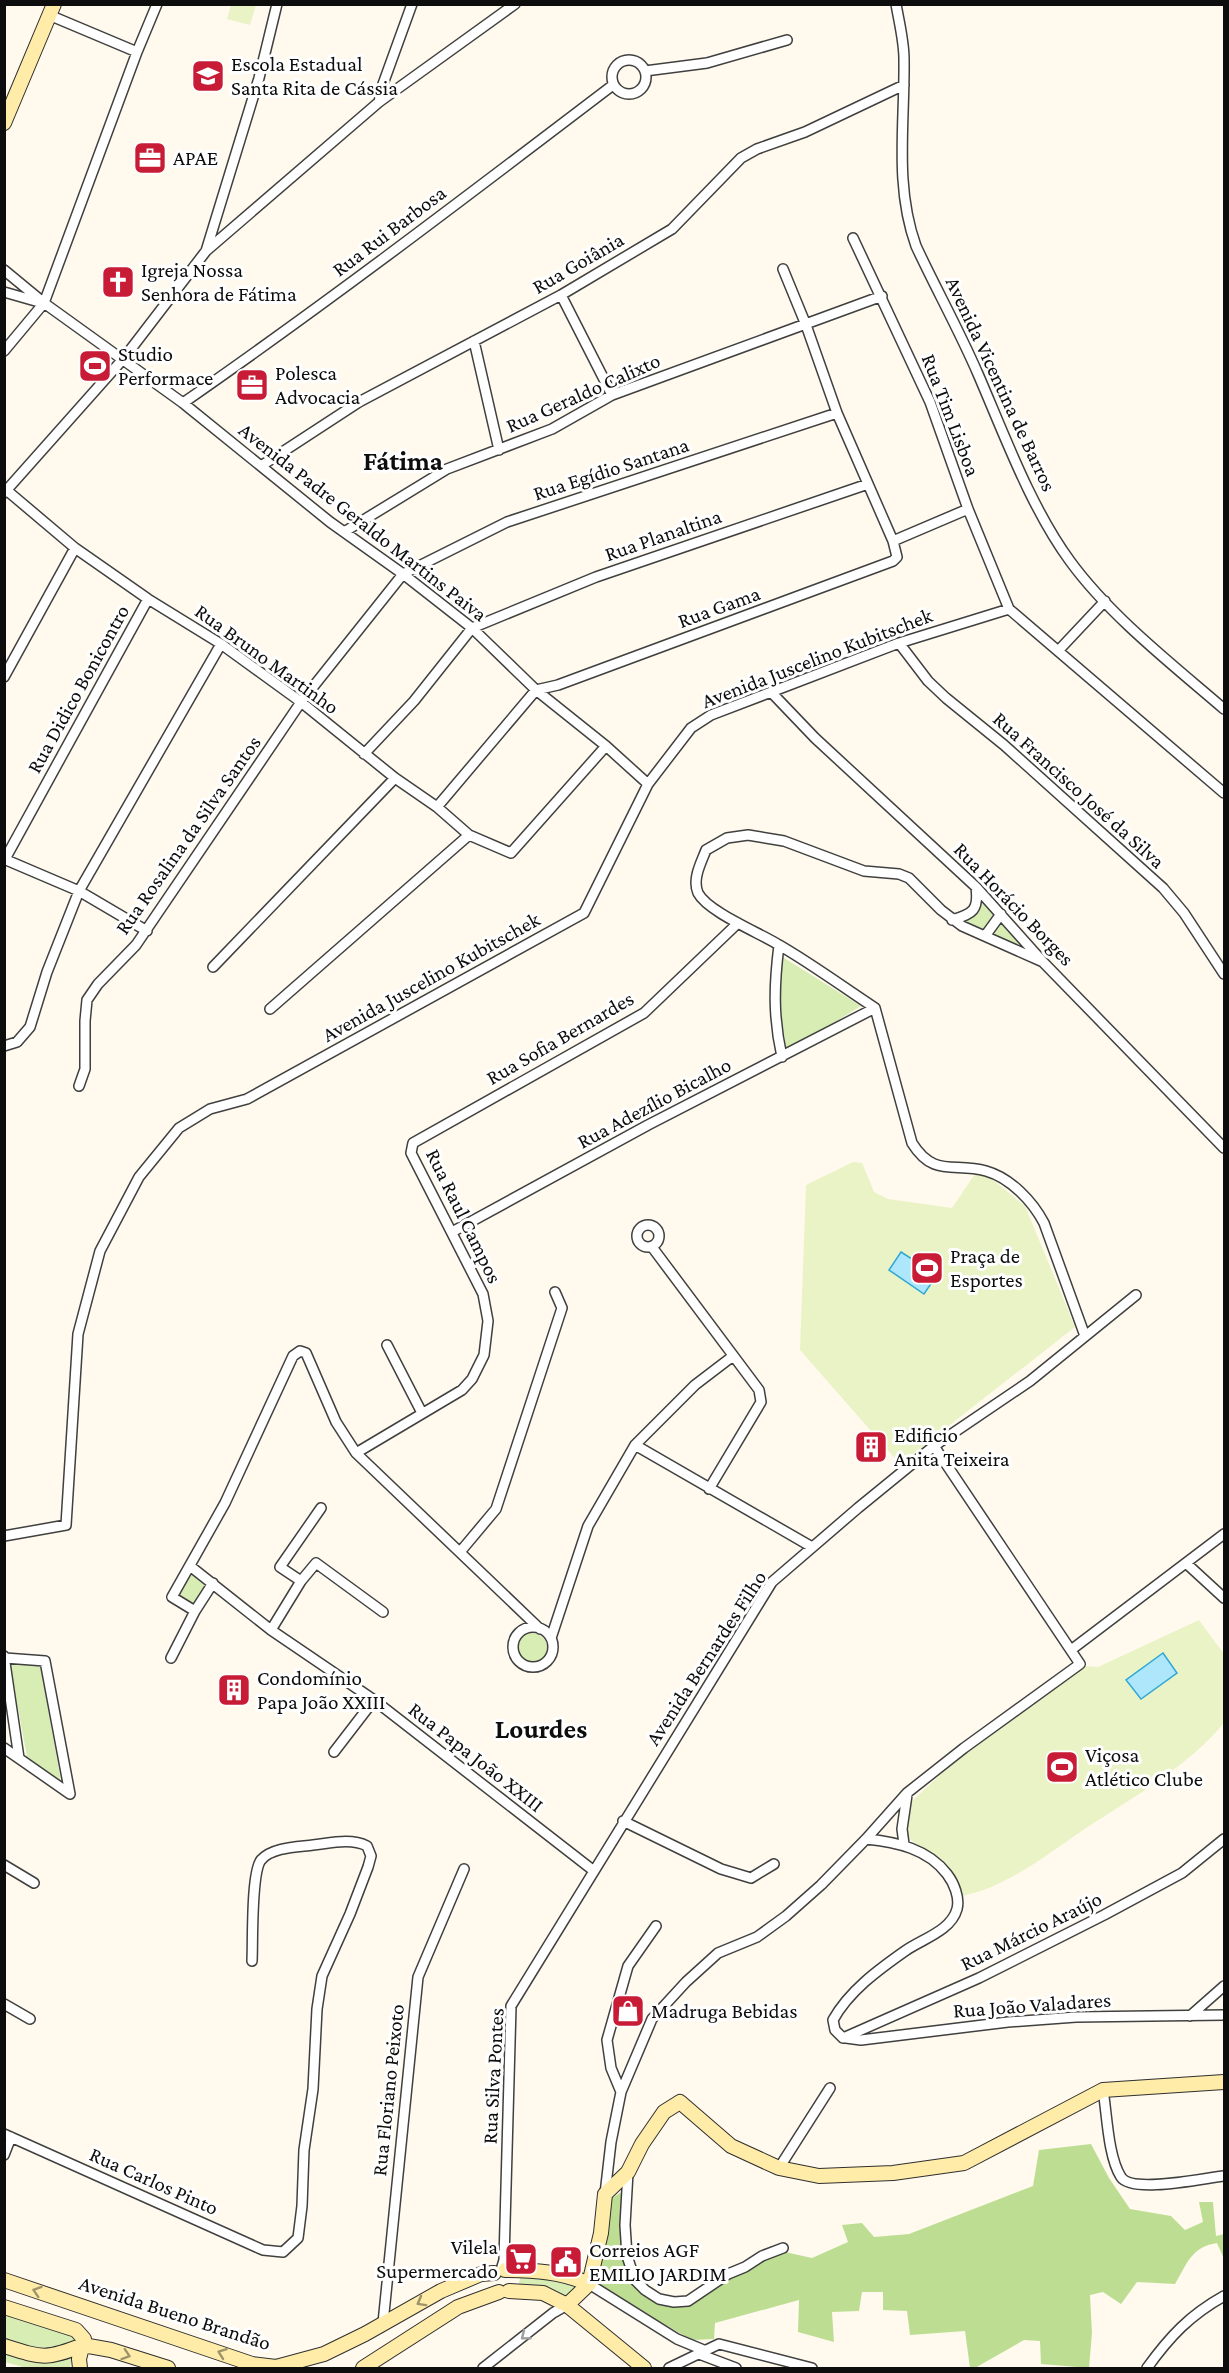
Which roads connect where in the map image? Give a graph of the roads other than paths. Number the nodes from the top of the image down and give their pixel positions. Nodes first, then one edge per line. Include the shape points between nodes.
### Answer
1 (157, 4) edge
2 (277, 4) edge
3 (412, 4) edge
4 (515, 4) edge
5 (896, 4) edge
6 (51, 10) edge
7 (787, 40) dead end
8 (137, 52) junction
9 (645, 71) junction
10 (613, 85) junction
11 (904, 85) junction
12 (379, 102) junction
13 (4, 123) edge
14 (853, 238) dead end
15 (206, 251) junction
16 (783, 269) dead end
17 (4, 270) edge
18 (4, 292) edge
19 (561, 295) junction
20 (882, 296) junction
21 (44, 303) junction
22 (806, 325) junction
23 (474, 341) junction
24 (4, 351) edge
25 (124, 358) junction
26 (612, 395) junction
27 (183, 403) junction
28 (837, 413) junction
29 (499, 450) junction
30 (261, 466) junction
31 (868, 484) junction
32 (5, 490) edge
33 (968, 510) junction
34 (344, 532) junction
35 (893, 541) junction
36 (75, 548) junction
37 (404, 574) junction
38 (148, 598) junction
39 (1105, 601) junction
40 (1009, 609) junction
41 (472, 628) junction
42 (899, 643) junction
43 (221, 644) junction
44 (1058, 651) junction
45 (4, 677) edge
46 (536, 690) junction
47 (771, 692) junction
48 (301, 702) junction
49 (1224, 710) edge
50 (606, 746) junction
51 (364, 754) junction
52 (394, 778) junction
53 (648, 784) junction
54 (1224, 794) edge
55 (437, 807) junction
56 (469, 835) junction
57 (5, 859) edge
58 (976, 887) junction
59 (79, 891) junction
60 (1001, 914) junction
61 (952, 920) junction
62 (738, 923) junction
63 (147, 931) junction
64 (985, 936) junction
65 (779, 945) junction
66 (1043, 962) junction
67 (213, 967) dead end
68 (1224, 974) edge
69 (875, 1008) junction
70 (270, 1009) dead end
71 (4, 1046) edge
72 (782, 1057) junction
73 (79, 1086) dead end
74 (413, 1143) joint
75 (1224, 1148) edge
76 (452, 1232) junction
77 (652, 1247) dead end
78 (555, 1292) dead end
79 (1136, 1295) dead end
80 (1085, 1336) junction
81 (387, 1346) dead end
82 (733, 1356) junction
83 (422, 1413) junction
84 (635, 1445) junction
85 (934, 1446) junction
86 (356, 1453) junction
87 (709, 1490) junction
88 (321, 1508) dead end
89 (1224, 1534) edge
90 (4, 1536) edge
91 (812, 1547) junction
92 (460, 1552) junction
93 (1187, 1564) junction
94 (190, 1566) junction
95 (301, 1581) junction
96 (213, 1583) junction
97 (1224, 1598) edge
98 (195, 1611) junction
99 (383, 1612) dead end
100 (540, 1629) junction
101 (271, 1630) junction
102 (550, 1638) junction
103 (1071, 1650) junction
104 (5, 1657) edge
105 (171, 1658) dead end
106 (374, 1700) junction
107 (4, 1749) edge
108 (334, 1752) dead end
109 (19, 1758) junction
110 (908, 1792) junction
111 (623, 1821) junction
112 (866, 1839) junction
113 (1224, 1839) edge
114 (904, 1844) junction
115 (774, 1864) dead end
116 (4, 1865) edge
117 (464, 1869) dead end
118 (594, 1871) junction
119 (34, 1883) dead end
120 (656, 1926) dead end
121 (252, 1961) dead end
122 (1224, 1986) edge
123 (4, 2004) edge
124 (1224, 2015) edge
125 (1190, 2016) junction
126 (30, 2019) dead end
127 (843, 2038) junction
128 (1224, 2082) edge
129 (830, 2088) dead end
130 (1103, 2090) junction
131 (621, 2092) junction
132 (8, 2136) edge
133 (4, 2155) edge
134 (779, 2168) junction
135 (628, 2172) junction
136 (1224, 2176) edge
137 (605, 2194) junction
138 (783, 2248) dead end
139 (500, 2271) junction
140 (4, 2280) edge
141 (589, 2284) junction
142 (504, 2291) junction
143 (1224, 2296) edge
144 (567, 2305) junction
145 (4, 2307) edge
146 (383, 2323) junction
147 (83, 2344) junction
148 (4, 2346) edge
149 (703, 2353) junction
150 (80, 2368) edge
151 (168, 2368) edge
152 (363, 2368) edge
153 (483, 2368) edge
154 (644, 2368) edge
155 (669, 2368) edge
156 (736, 2368) edge
157 (813, 2368) edge
158 (1147, 2368) edge

1 - 8 street
2 - 15 street via 259,78
3 - 12 street
4 - 12 street
5 - 11 street, Avenida Vicentina de Barros
6 - 8 street
6 - 13 street
7 - 9 street via 707,63
8 - 21 street
9 - 10 street via 645,82 638,91 622,92
9 - 10 street, Rua Rui Barbosa via 632,60 621,61 613,69
10 - 27 street, Rua Rui Barbosa via 390,254
11 - 19 street, Rua Goiânia via 741,158 672,229
11 - 39 street, Avenida Vicentina de Barros via 903,197 916,246 1048,525 1069,560
12 - 15 street
14 - 20 street, Rua Tim Lisboa
15 - 25 street
16 - 22 street
17 - 21 street
18 - 21 street
19 - 23 street, Rua Goiânia
19 - 26 street
20 - 22 street, Rua Geraldo Calixto
20 - 33 street, Rua Tim Lisboa via 930,402
21 - 24 street
21 - 25 street, Avenida Padre Geraldo Martins Paiva
22 - 26 street, Rua Geraldo Calixto
22 - 28 street
23 - 29 street
23 - 30 street, Rua Goiânia via 359,402
25 - 27 street, Avenida Padre Geraldo Martins Paiva
25 - 32 street
26 - 29 street, Rua Geraldo Calixto via 552,429
27 - 30 street, Avenida Padre Geraldo Martins Paiva
28 - 31 street
28 - 37 street, Rua Egídio Santana via 507,522
29 - 34 street, Rua Geraldo Calixto via 447,469
30 - 34 street, Avenida Padre Geraldo Martins Paiva
31 - 35 street
31 - 41 street, Rua Planaltina via 596,577
32 - 36 street, Rua Bruno Martinho
33 - 35 street
33 - 40 street, Rua Tim Lisboa
34 - 37 street, Avenida Padre Geraldo Martins Paiva
35 - 46 street, Rua Gama via 897,557 893,561
36 - 38 street, Rua Bruno Martinho
36 - 45 street
37 - 41 street, Avenida Padre Geraldo Martins Paiva
37 - 48 street, Rua Rosalina da Silva Santos
38 - 43 street, Rua Bruno Martinho
38 - 57 street, Rua Didico Bonicontro
39 - 44 street
39 - 49 street, Avenida Vicentina de Barros
40 - 42 street, Avenida Juscelino Kubitschek
40 - 44 street
41 - 46 street, Avenida Padre Geraldo Martins Paiva
41 - 51 street via 414,701
42 - 47 street, Avenida Juscelino Kubitschek
42 - 68 street, Rua Francisco José da Silva via 946,698 1163,888
43 - 48 street, Rua Bruno Martinho
43 - 59 street
44 - 54 street
46 - 50 street, Avenida Padre Geraldo Martins Paiva
46 - 55 street
47 - 53 street, Avenida Juscelino Kubitschek via 711,715 691,728
47 - 58 street, Rua Horácio Borges via 815,738
48 - 51 street, Rua Bruno Martinho
48 - 63 street, Rua Rosalina da Silva Santos
50 - 53 street, Avenida Padre Geraldo Martins Paiva
50 - 56 street, Rua Bruno Martinho via 511,853
51 - 52 street, Rua Bruno Martinho
52 - 55 street, Rua Bruno Martinho
52 - 67 street
53 - 90 street, Avenida Juscelino Kubitschek via 584,913 247,1100 210,1109 179,1128 139,1177 100,1251 78,1334 66,1525
55 - 56 street, Rua Bruno Martinho
56 - 70 street
57 - 59 street
58 - 60 street, Rua Horácio Borges
58 - 61 street via 974,911
59 - 63 street
59 - 71 street via 30,1027 17,1042
60 - 64 street
60 - 66 street, Rua Horácio Borges
61 - 62 street via 909,878 864,871 784,841 748,836 727,838 706,850 695,886 700,897
61 - 64 street
62 - 65 street
62 - 74 street, Rua Sofia Bernardes via 644,1013
63 - 73 street, Rua Rosalina da Silva Santos via 87,1000 85,1069
64 - 66 street
65 - 69 street
65 - 72 street via 774,989
66 - 75 street, Rua Horácio Borges
69 - 72 street, Rua Adezílio Bicalho
69 - 80 street via 912,1143 920,1156 935,1166 987,1171 1035,1206
72 - 76 street, Rua Adezílio Bicalho
74 - 76 street, Rua Raul Campos via 411,1153
76 - 83 street, Rua Raul Campos via 483,1294 488,1321 486,1345 478,1369 467,1385
77 - 82 street
78 - 92 street via 562,1308 496,1509
79 - 80 street, Avenida Bernardes Filho
80 - 85 street, Avenida Bernardes Filho via 1030,1381
81 - 83 street
82 - 84 street via 696,1384
82 - 87 street via 759,1390 761,1402
83 - 86 street, Rua Raul Campos
84 - 87 street
84 - 102 street via 588,1526
85 - 91 street, Avenida Bernardes Filho
85 - 103 street
86 - 92 street
86 - 94 street via 336,1422 306,1353 300,1351 293,1356 230,1493
87 - 91 street
88 - 95 street via 280,1567
89 - 93 street
91 - 111 street, Avenida Bernardes Filho via 772,1582
92 - 100 street
93 - 97 street
93 - 103 street
94 - 96 street, Rua Papa João XXIII
94 - 98 street via 172,1597
95 - 99 street via 316,1563
95 - 101 street
96 - 98 street
96 - 101 street, Rua Papa João XXIII
98 - 105 street
100 - 102 street
100 - 102 street via 526,1628 516,1637 513,1650 519,1662 532,1667 545,1663 552,1652
101 - 106 street, Rua Papa João XXIII
103 - 110 street via 1080,1664
104 - 109 street
104 - 109 street via 45,1660 70,1794
106 - 108 street
106 - 118 street, Rua Papa João XXIII
107 - 109 street
110 - 112 street
110 - 114 street via 902,1829
111 - 115 street via 721,1869 751,1878
111 - 118 street, Avenida Bernardes Filho
112 - 114 street
112 - 131 street via 786,1916 757,1936 718,1953 686,1982 652,2019
113 - 127 street, Rua Márcio Araújo via 1182,1874 1104,1915 979,1978
114 - 127 street via 944,1870 952,1880 957,1910 943,1929 905,1951 854,1992 833,2020 835,2030
116 - 119 street
117 - 146 street, Rua Floriano Peixoto via 418,1977
118 - 139 street, Rua Silva Pontes via 511,2006 504,2260
120 - 131 street via 628,1966 607,2040 611,2068
121 - 132 street, Rua Carlos Pinto via 255,1883 261,1860 292,1847 346,1842 367,1846 370,1856 350,1914 322,1976 298,2238 283,2252 263,2250
122 - 125 street
123 - 126 street
124 - 125 street, Rua João Valadares
125 - 127 street, Rua João Valadares via 1076,2017 871,2039
128 - 130 street
129 - 134 street
130 - 134 street via 964,2163 893,2173 819,2176
130 - 136 street via 1112,2149 1121,2178 1144,2186
131 - 137 street
132 - 133 street
134 - 135 street via 730,2146 680,2102 664,2112
135 - 137 street
135 - 138 street via 627,2256 636,2280 659,2299 688,2301 728,2274
137 - 141 street via 602,2234
139 - 141 street, Avenida Bueno Brandão via 541,2271 571,2276
139 - 142 street via 491,2284
139 - 142 street via 513,2278 513,2285
139 -> 146 street, Avenida Bueno Brandão via 481,2274 441,2291
146 -> 140 street, Avenida Bueno Brandão via 324,2354 276,2367 252,2364
141 - 144 street
141 - 149 street
142 - 144 street via 543,2293
142 - 152 street via 458,2307
143 - 158 street via 1189,2318 1167,2339
144 -> 153 street
144 - 154 street
145 - 147 street via 76,2330 82,2335
147 - 148 street via 60,2355 39,2358
147 - 150 street
147 -> 151 street
149 - 155 street
149 - 156 street
149 - 157 street via 719,2344

